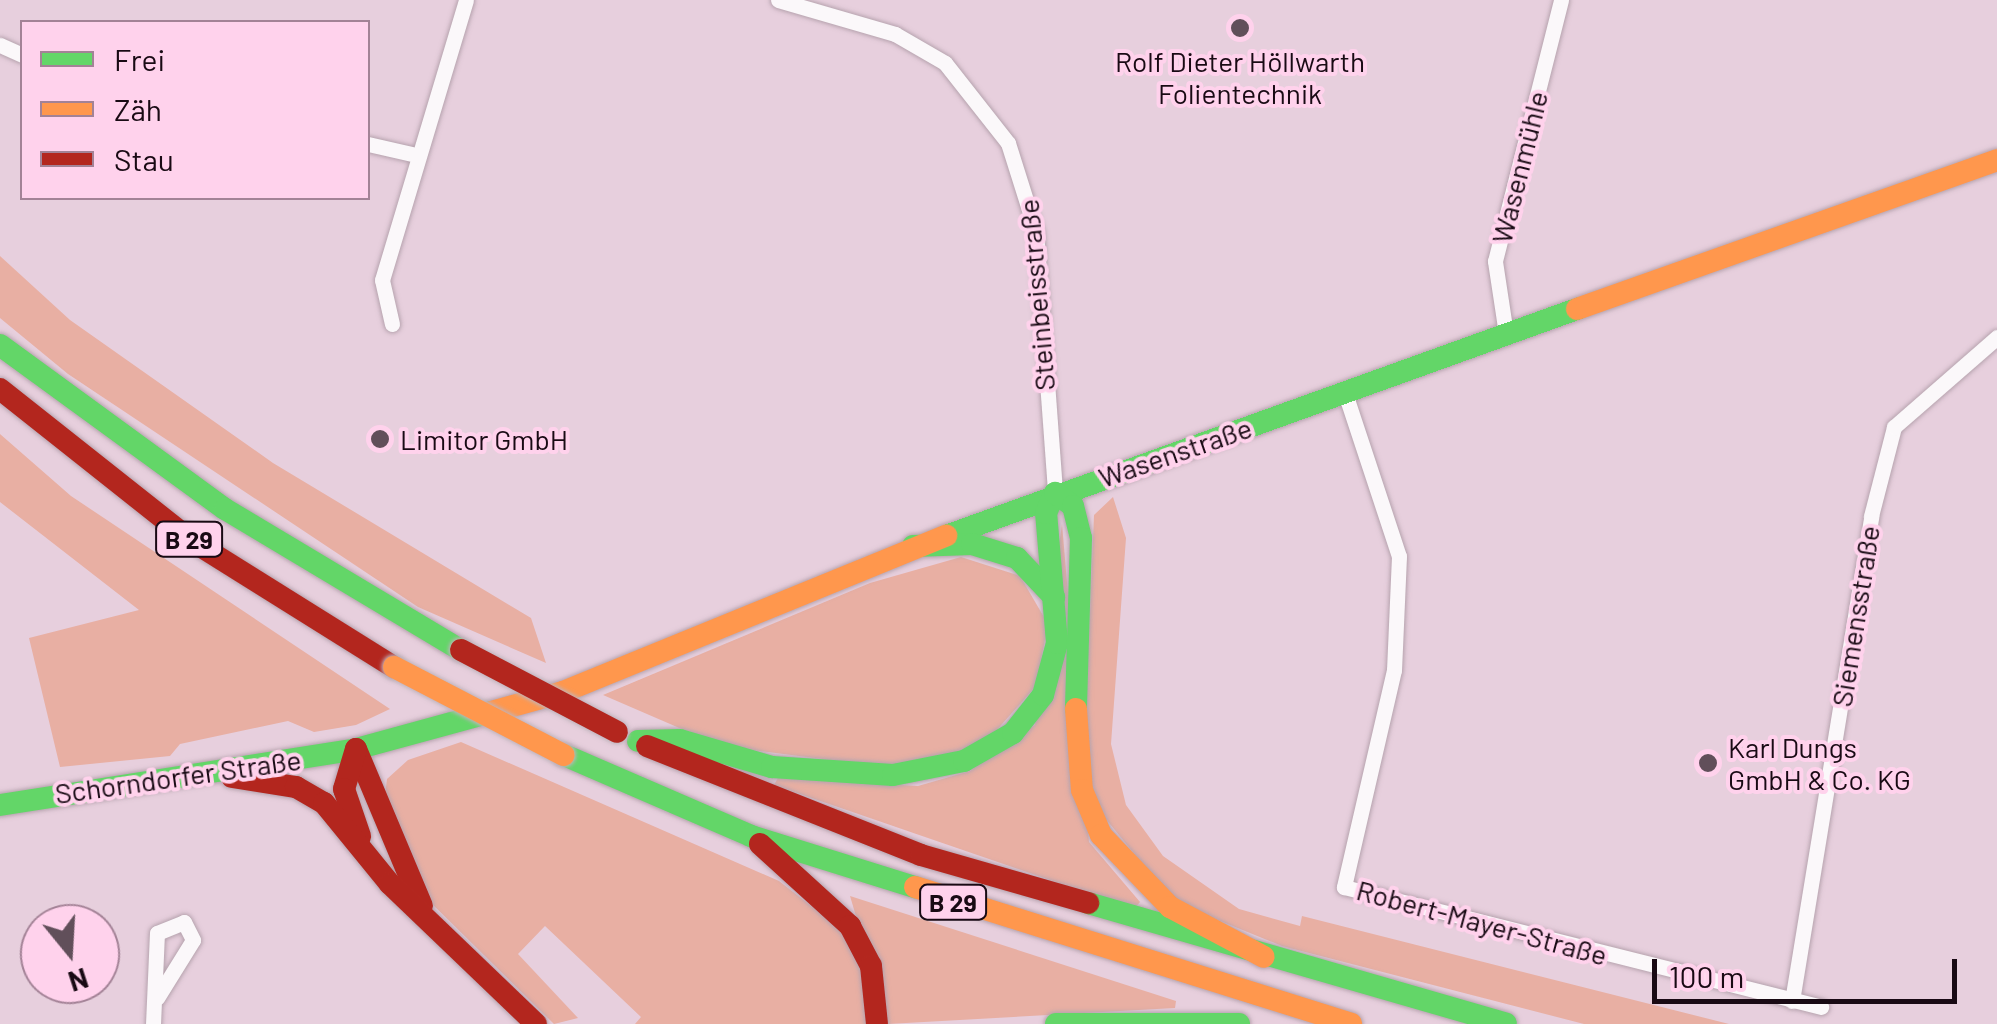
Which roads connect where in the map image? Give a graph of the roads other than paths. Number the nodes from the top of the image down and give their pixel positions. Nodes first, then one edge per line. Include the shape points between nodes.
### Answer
1 (466, 0) edge
2 (778, 0) edge
3 (1560, 0) edge
4 (370, 144) edge
5 (412, 154) junction
6 (1997, 160) edge
7 (392, 324) dead end
8 (1506, 334) junction
9 (1997, 337) edge
10 (0, 346) edge
11 (0, 389) edge
12 (1345, 393) junction
13 (1055, 493) junction
14 (913, 546) junction
15 (1054, 597) junction
16 (627, 736) junction
17 (356, 749) junction
18 (194, 774) junction
19 (0, 805) edge
20 (751, 836) junction
21 (363, 846) junction
22 (432, 924) junction
23 (1264, 958) junction
24 (157, 998) dead end
25 (1792, 1002) junction
26 (1821, 1007) dead end
27 (152, 1024) edge
28 (536, 1024) edge
29 (877, 1024) edge
30 (1056, 1024) edge
31 (1239, 1024) edge
32 (1352, 1024) edge
33 (1506, 1024) edge

1 - 5 street
2 - 13 street, Steinbeisstraße via 895,34 945,63 1008,142 1036,232
3 - 8 street, Wasenmühle via 1495,261
4 - 5 street
5 - 7 street via 382,280
6 - 8 main road, Wasenstraße
8 - 12 main road, Wasenstraße
9 - 25 street, Siemensstraße via 1894,427 1870,516
10 - 16 main road, B 29, bridge via 225,510 461,650
11 - 20 main road, B 29, bridge via 189,539 394,667 564,755
12 - 13 main road, Wasenstraße
12 - 25 street, Robert-Mayer-Straße via 1400,556 1394,670 1344,887
13 - 14 main road, Wasenstraße
13 - 15 main road via 1046,513
13 - 23 main road via 1073,506 1081,538 1076,721 1082,790 1101,835 1170,907
14 - 15 main road via 972,544 1017,558
14 - 17 main road, Wasenstraße via 563,692
15 - 16 main road via 1056,642 1042,695 1013,733 964,762 876,774
16 - 23 main road, B 29 via 921,855
17 - 18 main road, Schorndorfer Straße
17 - 21 main road via 344,789
17 - 22 main road
18 - 19 main road, Schorndorfer Straße
18 - 21 main road via 296,787
20 - 29 main road via 850,926 871,966
20 - 32 main road, B 29
21 - 22 main road
22 - 28 main road
23 - 33 main road, B 29
24 - 27 street
25 - 26 street, Robert-Mayer-Straße
30 - 31 main road

